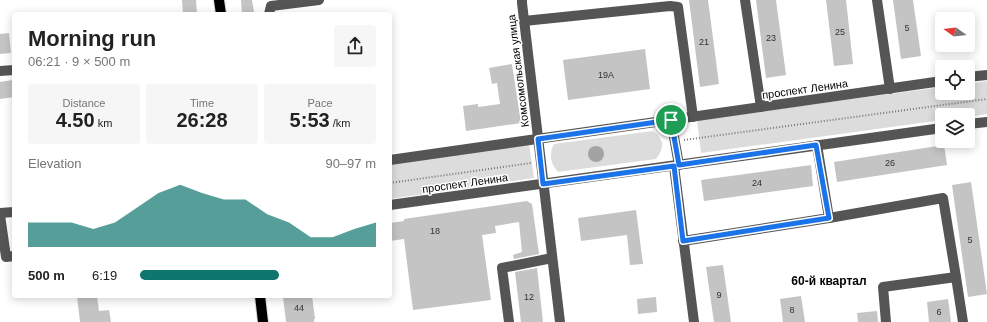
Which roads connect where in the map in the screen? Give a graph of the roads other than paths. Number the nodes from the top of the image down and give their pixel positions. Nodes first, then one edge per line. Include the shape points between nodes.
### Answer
1 (219, 0) edge
2 (319, 0) edge
3 (522, 0) edge
4 (745, 0) edge
5 (877, 0) edge
6 (220, 12) edge
7 (270, 12) edge
8 (524, 21) junction
9 (12, 70) edge
10 (0, 71) edge
11 (987, 75) edge
12 (975, 76) edge
13 (935, 82) edge
14 (890, 88) junction
15 (761, 107) junction
16 (692, 117) junction
17 (671, 120) junction
18 (987, 122) edge
19 (975, 123) edge
20 (935, 129) edge
21 (538, 139) junction
22 (816, 145) junction
23 (392, 160) edge
24 (676, 165) junction
25 (543, 184) junction
26 (392, 205) edge
27 (12, 212) edge
28 (0, 214) edge
29 (829, 218) junction
30 (683, 241) junction
31 (12, 256) edge
32 (552, 258) junction
33 (956, 277) junction
34 (260, 298) edge
35 (263, 322) edge
36 (509, 322) edge
37 (560, 322) edge
38 (694, 322) edge
39 (886, 322) edge
40 (963, 322) edge

1 - 6 main road
2 - 7 street via 271,6
3 - 8 street, Комсомольская улица
4 - 15 street
5 - 14 street
8 - 16 street via 678,7
8 - 21 street, Комсомольская улица
9 - 10 street
11 - 12 street
13 - 14 street, проспект Ленина
14 - 15 street, проспект Ленина
15 - 16 street, проспект Ленина
16 - 17 street, проспект Ленина
17 - 21 street, проспект Ленина
17 - 24 street
18 - 19 street
20 - 22 street, проспект Ленина
21 - 23 street, проспект Ленина
21 - 25 street
22 - 24 street, проспект Ленина
22 - 29 street
24 - 25 street, проспект Ленина
24 - 30 street
25 - 26 street, проспект Ленина
25 - 32 street
27 - 28 street
28 - 31 street via 6,257
29 - 30 street
29 - 33 street via 944,198
30 - 38 street
32 - 36 street via 502,268
32 - 37 street
33 - 39 street via 883,287
33 - 40 street
34 - 35 main road

